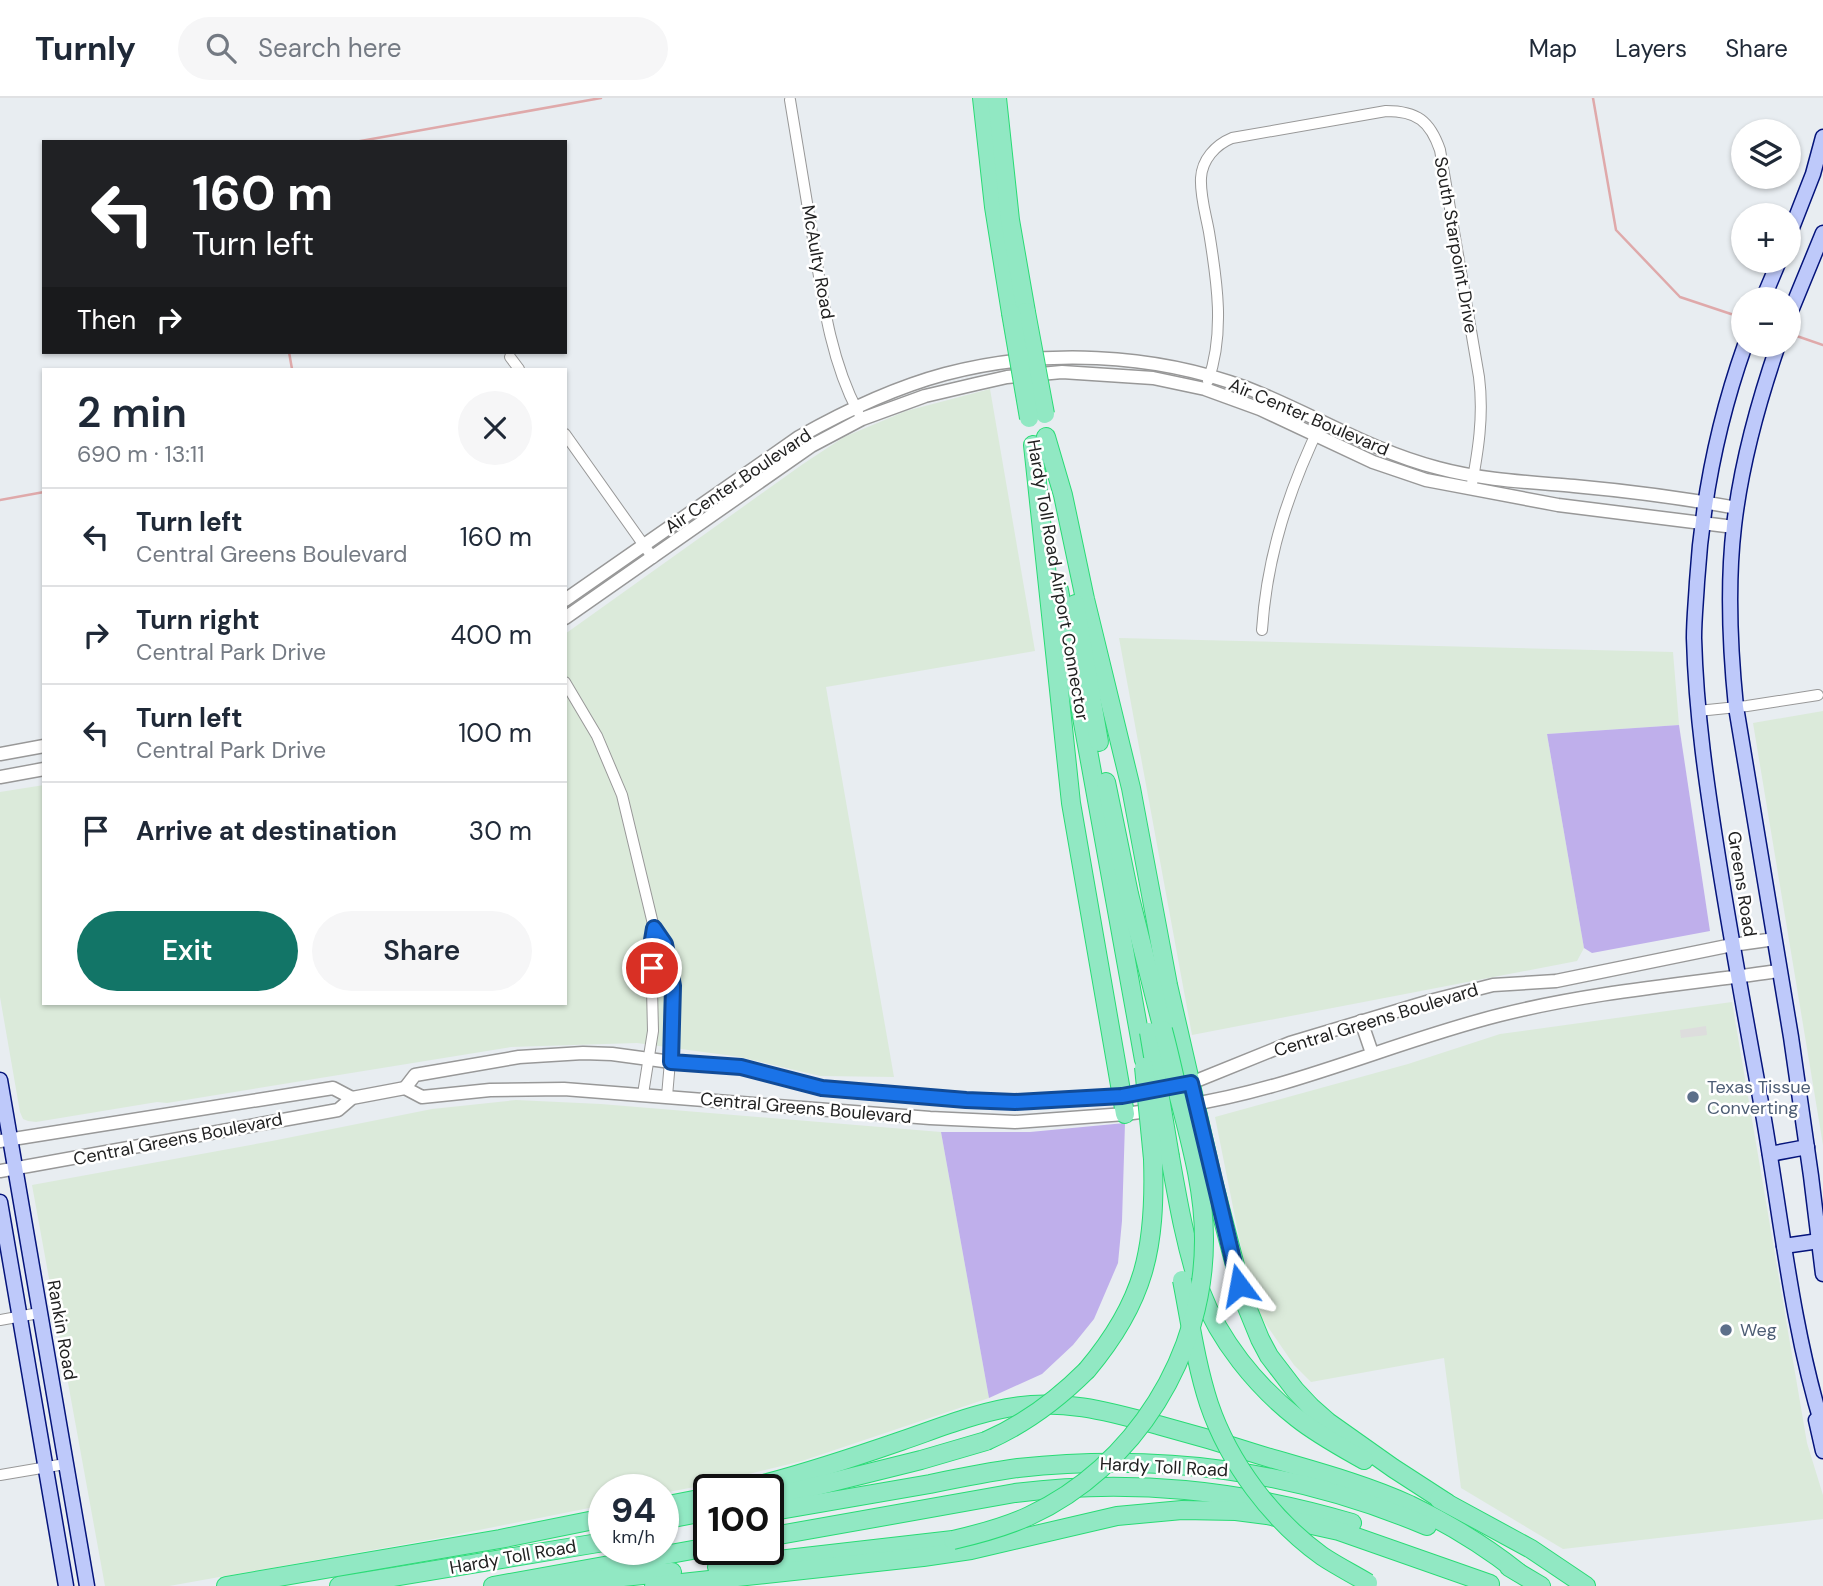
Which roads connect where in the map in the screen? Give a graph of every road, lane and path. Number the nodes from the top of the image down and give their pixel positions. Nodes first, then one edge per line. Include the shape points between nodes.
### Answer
1 (982, 98) edge
2 (997, 98) edge
3 (790, 100) dead end
4 (1823, 137) edge
5 (1818, 176) edge
6 (1801, 211) edge
7 (1823, 233) edge
8 (1801, 287) edge
9 (1019, 312) junction
10 (510, 357) dead end
11 (1741, 357) edge
12 (1773, 357) edge
13 (1004, 363) junction
14 (518, 368) edge
15 (1210, 376) junction
16 (1007, 377) junction
17 (1205, 389) junction
18 (855, 407) junction
19 (862, 419) junction
20 (1322, 421) junction
21 (1315, 435) junction
22 (567, 437) edge
23 (1040, 441) junction
24 (1474, 476) junction
25 (736, 480) junction
26 (1471, 489) junction
27 (746, 492) junction
28 (1704, 502) junction
29 (1737, 508) junction
30 (1702, 522) junction
31 (1734, 527) junction
32 (644, 545) junction
33 (653, 558) junction
34 (567, 599) edge
35 (567, 617) edge
36 (1262, 630) dead end
37 (567, 685) edge
38 (1818, 695) dead end
39 (1736, 707) junction
40 (1698, 710) junction
41 (42, 747) edge
42 (0, 754) edge
43 (42, 769) edge
44 (0, 777) edge
45 (654, 928) junction
46 (1774, 939) junction
47 (1732, 945) junction
48 (1779, 971) junction
49 (1738, 976) junction
50 (1556, 981) junction
51 (1559, 1001) junction
52 (1360, 1021) junction
53 (1151, 1032) junction
54 (1372, 1053) junction
55 (648, 1059) junction
56 (671, 1062) junction
57 (0, 1080) edge
58 (1191, 1083) junction
59 (405, 1088) junction
60 (643, 1094) junction
61 (667, 1096) junction
62 (1122, 1096) junction
63 (352, 1098) junction
64 (1015, 1102) junction
65 (1196, 1104) junction
66 (1125, 1114) junction
67 (149, 1118) junction
68 (1016, 1122) junction
69 (5, 1140) edge
70 (154, 1143) junction
71 (1807, 1147) junction
72 (1770, 1154) junction
73 (1161, 1158) junction
74 (7, 1170) edge
75 (0, 1202) edge
76 (1819, 1241) junction
77 (1784, 1246) junction
78 (1823, 1274) edge
79 (39, 1313) junction
80 (19, 1316) junction
81 (0, 1320) edge
82 (1810, 1384) junction
83 (1823, 1428) edge
84 (1823, 1451) edge
85 (65, 1464) junction
86 (45, 1468) junction
87 (0, 1475) edge
88 (784, 1478) edge
89 (784, 1494) edge
90 (1447, 1503) junction
91 (784, 1509) edge
92 (588, 1521) edge
93 (784, 1534) edge
94 (588, 1536) edge
95 (588, 1545) edge
96 (693, 1550) edge
97 (511, 1558) junction
98 (1518, 1572) junction
99 (1372, 1584) edge
100 (1492, 1585) edge
101 (66, 1586) edge
102 (87, 1586) edge
103 (226, 1586) edge
104 (339, 1586) edge
105 (493, 1586) edge
106 (536, 1586) edge
107 (654, 1586) edge
108 (1541, 1586) edge
109 (1586, 1586) edge

1 - 9 highway, Hardy Toll Road Airport Connector via 995,207
2 - 9 highway, Hardy Toll Road Airport Connector
3 - 18 street, McAulty Road via 830,332
4 - 5 main road
5 - 6 main road
7 - 8 main road
9 - 23 highway, Hardy Toll Road Airport Connector, bridge
10 - 14 street
11 - 28 main road, Greens Road
12 - 29 main road, Greens Road
13 - 15 street, Air Center Boulevard via 1128,360
13 - 16 street
13 - 18 street, Air Center Boulevard via 945,374
15 - 17 street
15 - 20 street, Air Center Boulevard
15 - 24 street, South Starpoint Drive via 1219,316 1201,176 1209,155 1232,138 1387,111 1416,116 1437,139 1444,166 1482,400
16 - 17 street, Air Center Boulevard via 1096,373
16 - 19 street, Air Center Boulevard via 925,396
17 - 21 street, Air Center Boulevard
18 - 19 street, McAulty Road
18 - 25 street, Air Center Boulevard via 799,437
19 - 27 street, Air Center Boulevard via 811,446
20 - 21 street
20 - 24 street, Air Center Boulevard via 1409,459
21 - 26 street, Air Center Boulevard via 1373,463
21 - 36 street via 1275,540
22 - 32 street
23 - 53 highway, Hardy Toll Road Airport Connector
23 - 53 highway, Hardy Toll Road Airport Connector via 1134,916
23 - 58 highway via 1063,495 1131,788
23 - 62 highway via 1071,803
24 - 26 street, South Starpoint Drive
24 - 28 street, Air Center Boulevard
25 - 27 street
25 - 32 street, Air Center Boulevard
26 - 30 street, Air Center Boulevard via 1558,505
27 - 33 street, Air Center Boulevard
28 - 29 street, Air Center Boulevard
28 - 30 main road, Greens Road
29 - 31 main road, Greens Road
30 - 31 street, Air Center Boulevard
30 - 40 main road, Greens Road via 1694,636
31 - 39 main road, Greens Road via 1730,612
32 - 33 street
32 - 34 street, Air Center Boulevard
33 - 35 street, Air Center Boulevard
37 - 45 street via 597,736 622,795
38 - 39 street
39 - 40 street
39 - 46 main road, Greens Road
40 - 47 main road, Greens Road
41 - 42 street
43 - 44 street
45 - 55 street via 653,1031
45 - 56 street via 665,944 673,986
46 - 47 street, Central Greens Boulevard
46 - 48 main road, Greens Road
47 - 49 main road, Greens Road
47 - 50 street, Central Greens Boulevard
48 - 49 street, Central Greens Boulevard
48 - 71 main road, Greens Road
49 - 51 street, Central Greens Boulevard
49 - 72 main road, Greens Road
50 - 51 street
50 - 52 street, Central Greens Boulevard via 1493,985
51 - 54 street, Central Greens Boulevard
52 - 54 street
52 - 58 street, Central Greens Boulevard
53 - 73 highway, bridge
53 - 73 highway, Hardy Toll Road Airport Connector, bridge via 1143,1060
53 - 106 highway, bridge via 1192,1148 1205,1238 1202,1277 1187,1342 1171,1378 1130,1439 1089,1479 1030,1516 953,1540
54 - 65 street, Central Greens Boulevard
55 - 56 street, Central Greens Boulevard
55 - 59 street, Central Greens Boulevard via 583,1054 519,1057 415,1075
55 - 60 street
56 - 61 street
56 - 64 street, Central Greens Boulevard via 741,1067 836,1090
57 - 69 main road, Rankin Road
58 - 62 street, Central Greens Boulevard
58 - 65 highway
59 - 60 street, Central Greens Boulevard via 422,1097 490,1090
59 - 63 street, Central Greens Boulevard
60 - 61 street, Central Greens Boulevard
61 - 68 street, Central Greens Boulevard
62 - 64 street, Central Greens Boulevard
62 - 66 highway
63 - 67 street, Central Greens Boulevard via 333,1088
63 - 70 street, Central Greens Boulevard via 338,1110
64 - 68 street
65 - 66 street, Central Greens Boulevard
65 - 90 highway via 1241,1292 1269,1356 1328,1422
66 - 68 street, Central Greens Boulevard
67 - 69 street, Central Greens Boulevard
67 - 70 street
69 - 74 main road, Rankin Road
70 - 74 street, Central Greens Boulevard
71 - 72 main road
71 - 76 main road, Greens Road
72 - 77 main road, Greens Road
73 - 89 highway, bridge via 1149,1250 1139,1286 1113,1338 1057,1399 985,1441
73 - 90 highway via 1202,1294 1222,1333 1262,1386 1316,1432
73 - 99 highway, bridge via 1196,1354 1217,1423 1233,1456 1287,1526 1322,1556
74 - 79 main road, Rankin Road
75 - 80 main road
76 - 77 main road
76 - 78 main road, Greens Road
77 - 82 main road, Greens Road
79 - 80 street
79 - 85 main road, Rankin Road
80 - 81 street
80 - 86 main road
82 - 83 main road, Greens Road
82 - 84 main road
85 - 86 street
85 - 102 main road, Rankin Road
86 - 87 street
86 - 101 main road
88 - 98 highway via 972,1416 1030,1405 1084,1406 1381,1493 1463,1533
90 - 109 highway via 1531,1549
91 - 98 highway, Hardy Toll Road via 1014,1469 1151,1462 1255,1474 1364,1502 1460,1541
92 - 103 highway
93 - 100 highway, Hardy Toll Road via 1025,1492 1159,1487 1254,1498 1333,1517 1412,1545
94 - 97 highway
95 - 97 highway, Hardy Toll Road
96 - 105 highway, Hardy Toll Road
97 - 104 highway, Hardy Toll Road
98 - 108 highway, Hardy Toll Road
100 - 107 highway via 1339,1531 1246,1512 1181,1510 1117,1516 923,1557

